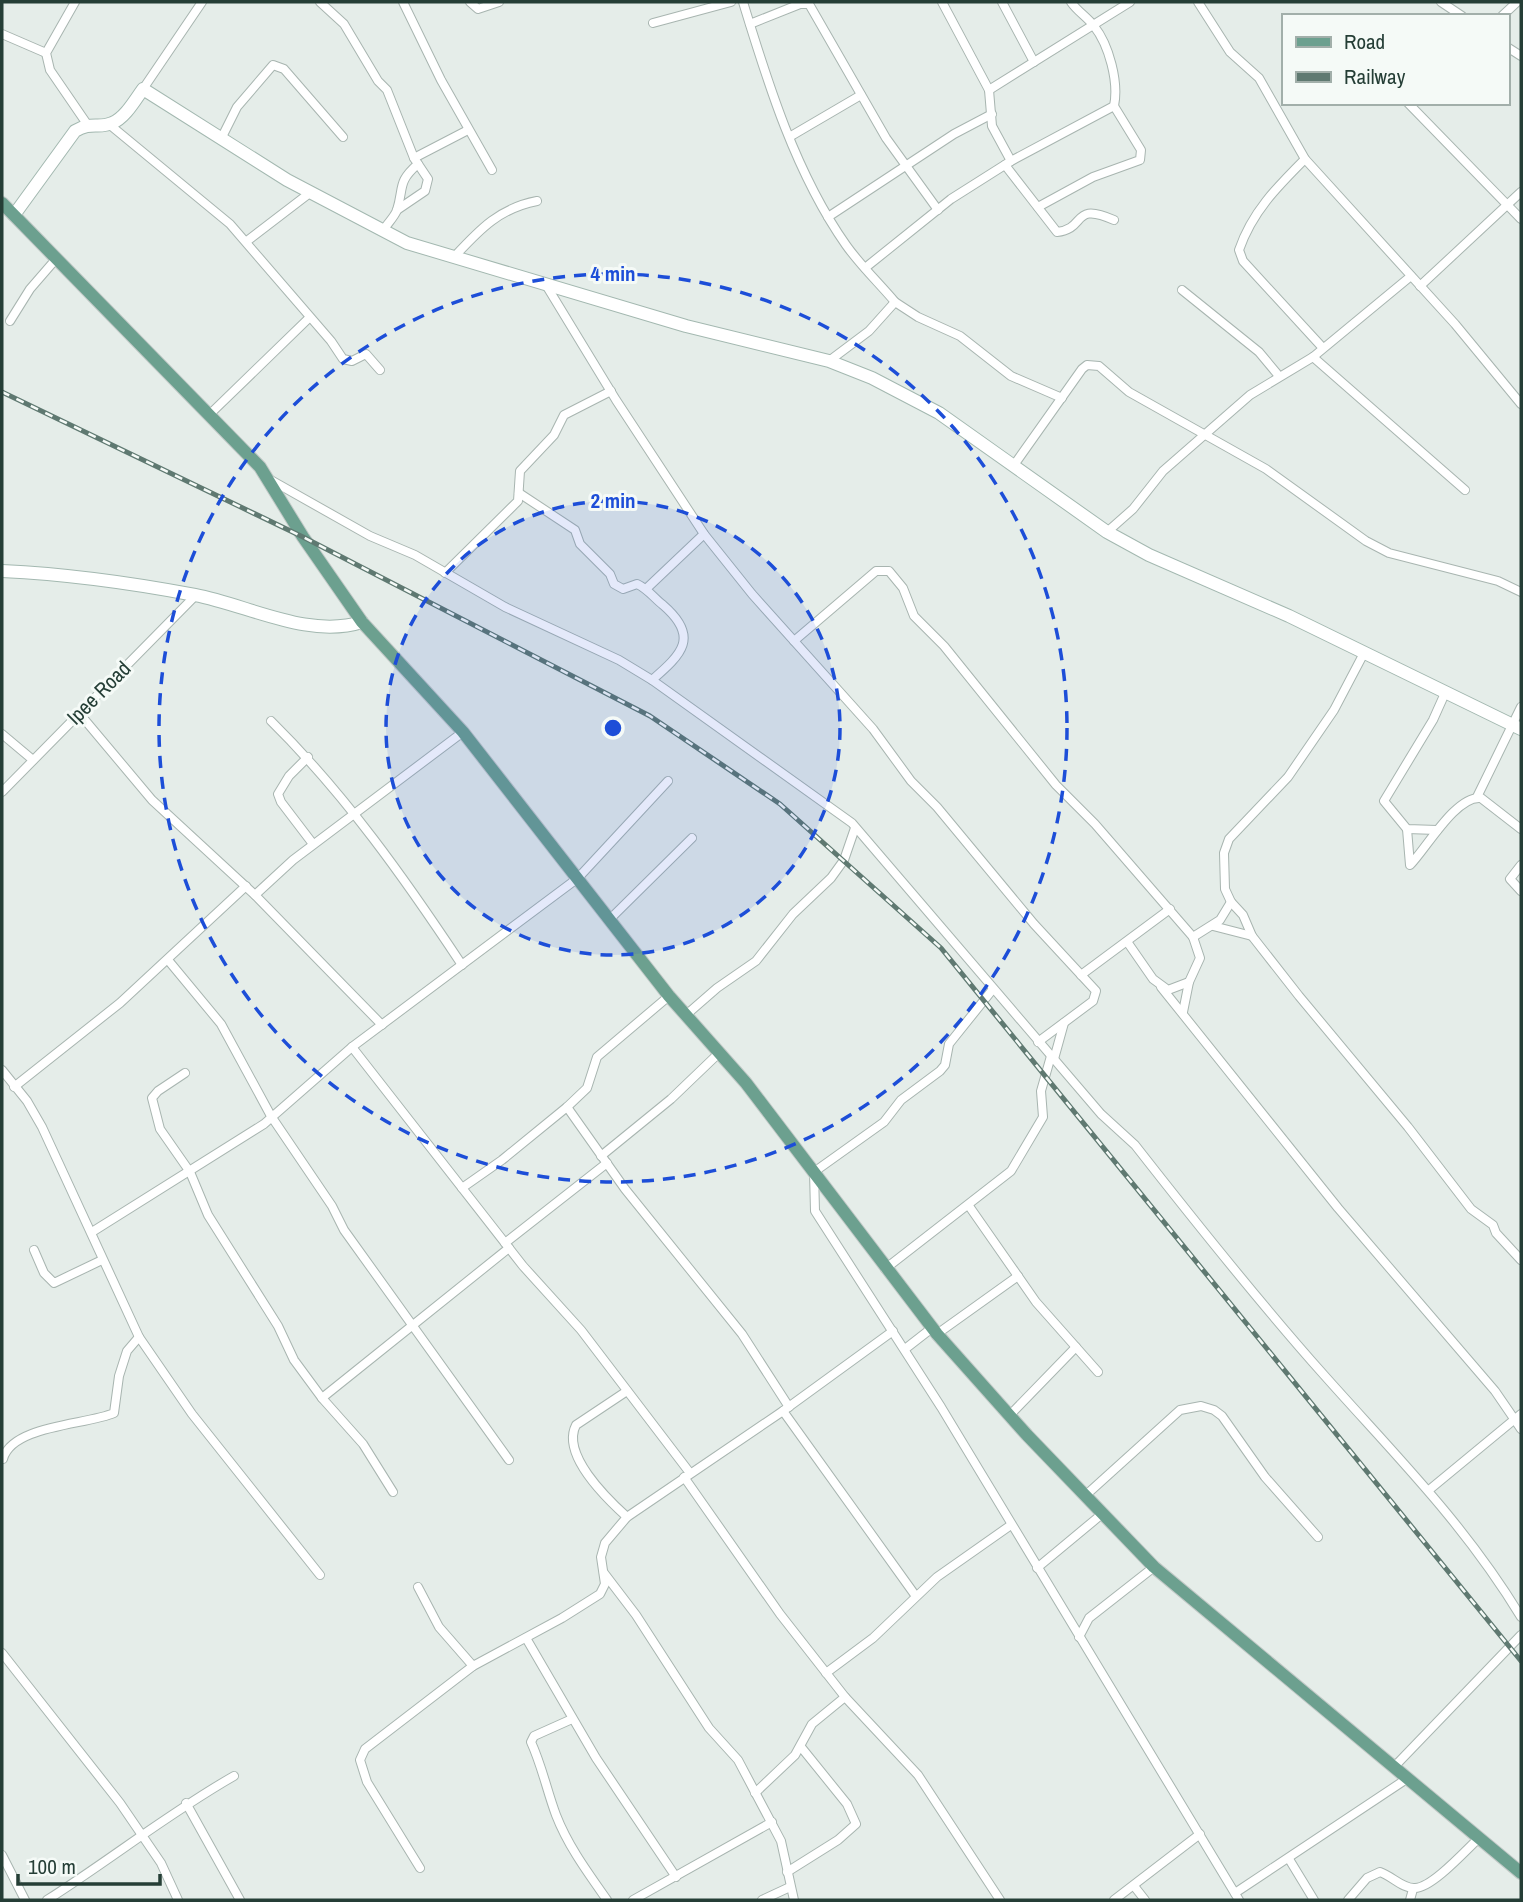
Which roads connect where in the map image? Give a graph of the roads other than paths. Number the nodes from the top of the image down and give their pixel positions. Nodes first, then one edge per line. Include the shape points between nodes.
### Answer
1 (75, 2) edge
2 (202, 2) edge
3 (320, 2) edge
4 (403, 2) edge
5 (470, 2) edge
6 (499, 2) edge
7 (731, 2) edge
8 (743, 2) edge
9 (942, 2) edge
10 (1002, 2) edge
11 (1071, 2) edge
12 (1130, 2) edge
13 (1198, 2) edge
14 (1441, 2) edge
15 (1517, 2) edge
16 (1459, 14) edge
17 (1504, 14) edge
18 (653, 23) dead end
19 (750, 24) junction
20 (1094, 26) junction
21 (2, 34) edge
22 (46, 53) junction
23 (1034, 62) junction
24 (143, 89) junction
25 (989, 90) junction
26 (861, 95) junction
27 (1410, 105) edge
28 (1115, 106) junction
29 (992, 114) junction
30 (87, 124) junction
31 (110, 125) junction
32 (468, 130) junction
33 (222, 136) junction
34 (790, 136) junction
35 (342, 137) dead end
36 (1305, 159) junction
37 (416, 161) junction
38 (1008, 163) junction
39 (905, 166) junction
40 (492, 170) dead end
41 (311, 192) junction
42 (1521, 192) edge
43 (537, 201) dead end
44 (2, 203) edge
45 (1507, 204) junction
46 (1038, 208) junction
47 (397, 210) junction
48 (938, 210) junction
49 (14, 215) junction
50 (828, 216) junction
51 (1521, 219) edge
52 (1114, 220) dead end
53 (384, 229) junction
54 (247, 241) junction
55 (455, 256) junction
56 (56, 259) junction
57 (865, 268) junction
58 (1411, 276) junction
59 (545, 282) junction
60 (1420, 286) junction
61 (1182, 290) dead end
62 (895, 302) junction
63 (309, 318) junction
64 (10, 321) dead end
65 (1322, 347) junction
66 (1313, 356) junction
67 (829, 361) junction
68 (380, 370) dead end
69 (1279, 376) junction
70 (611, 391) junction
71 (1062, 398) junction
72 (1521, 404) edge
73 (209, 415) junction
74 (1205, 433) junction
75 (1014, 465) junction
76 (269, 479) junction
77 (1465, 490) dead end
78 (519, 493) junction
79 (1107, 532) junction
80 (705, 534) junction
81 (2, 571) edge
82 (445, 573) junction
83 (646, 589) junction
84 (1521, 592) edge
85 (196, 595) junction
86 (362, 622) junction
87 (794, 641) junction
88 (1364, 653) junction
89 (652, 680) junction
90 (1446, 691) junction
91 (1521, 707) edge
92 (79, 713) junction
93 (271, 722) dead end
94 (1516, 727) edge
95 (463, 732) junction
96 (2, 734) edge
97 (308, 758) junction
98 (33, 760) junction
99 (668, 781) dead end
100 (2, 792) edge
101 (1477, 797) junction
102 (355, 814) junction
103 (855, 828) junction
104 (1407, 829) junction
105 (1521, 829) edge
106 (1437, 830) junction
107 (692, 838) dead end
108 (313, 845) junction
109 (1521, 865) edge
110 (578, 878) junction
111 (246, 886) junction
112 (1521, 891) edge
113 (255, 895) junction
114 (1231, 902) junction
115 (1170, 909) junction
116 (610, 919) junction
117 (1213, 926) junction
118 (1252, 936) junction
119 (1193, 937) junction
120 (1128, 943) junction
121 (168, 960) junction
122 (462, 965) junction
123 (1081, 975) junction
124 (1189, 982) junction
125 (1159, 985) junction
126 (993, 989) junction
127 (669, 996) junction
128 (1183, 1012) junction
129 (686, 1015) junction
130 (1064, 1023) junction
131 (382, 1025) junction
132 (1038, 1042) junction
133 (352, 1047) junction
134 (719, 1053) junction
135 (1052, 1058) junction
136 (2, 1070) edge
137 (185, 1073) dead end
138 (14, 1087) junction
139 (567, 1107) junction
140 (271, 1116) junction
141 (604, 1159) junction
142 (190, 1172) junction
143 (814, 1172) junction
144 (462, 1188) junction
145 (969, 1206) junction
146 (92, 1232) junction
147 (507, 1245) junction
148 (34, 1250) dead end
149 (102, 1260) junction
150 (1521, 1260) edge
151 (886, 1269) junction
152 (1018, 1276) junction
153 (414, 1327) junction
154 (893, 1331) junction
155 (935, 1331) junction
156 (139, 1336) junction
157 (1076, 1347) junction
158 (905, 1349) junction
159 (1098, 1372) dead end
160 (628, 1391) junction
161 (322, 1398) junction
162 (786, 1409) junction
163 (1010, 1415) junction
164 (1518, 1417) edge
165 (1521, 1429) edge
166 (3, 1459) edge
167 (509, 1460) dead end
168 (687, 1475) junction
169 (1429, 1490) junction
170 (393, 1492) dead end
171 (1086, 1495) junction
172 (1102, 1514) junction
173 (626, 1517) junction
174 (1010, 1525) junction
175 (1318, 1537) dead end
176 (1154, 1567) junction
177 (1037, 1568) junction
178 (603, 1571) junction
179 (320, 1575) dead end
180 (418, 1587) dead end
181 (915, 1595) junction
182 (1521, 1617) edge
183 (1521, 1635) edge
184 (1079, 1637) junction
185 (526, 1639) junction
186 (2, 1653) edge
187 (473, 1666) junction
188 (826, 1673) junction
189 (845, 1697) junction
190 (572, 1719) junction
191 (801, 1747) junction
192 (1394, 1767) junction
193 (234, 1776) dead end
194 (1408, 1778) junction
195 (755, 1794) junction
196 (186, 1803) junction
197 (772, 1822) junction
198 (1200, 1834) junction
199 (144, 1836) junction
200 (1479, 1838) junction
201 (2, 1855) edge
202 (1289, 1859) junction
203 (420, 1868) dead end
204 (788, 1872) junction
205 (1521, 1873) edge
206 (676, 1877) junction
207 (1134, 1886) junction
208 (790, 1887) junction
209 (1413, 1889) junction
210 (1237, 1897) edge
211 (24, 1900) edge
212 (47, 1900) edge
213 (178, 1900) edge
214 (240, 1900) edge
215 (607, 1900) edge
216 (633, 1900) edge
217 (762, 1900) edge
218 (794, 1900) edge
219 (1000, 1900) edge
220 (1114, 1900) edge
221 (1145, 1900) edge
222 (1314, 1900) edge
223 (1348, 1900) edge
224 (1410, 1900) edge

1 - 22 street
2 - 24 street
3 - 37 street via 344,24 387,90
4 - 32 street
5 - 6 street via 478,9
7 - 18 street
8 - 19 street
9 - 25 street
10 - 23 street
11 - 20 street
12 - 20 street
13 - 36 street via 1230,52 1259,78
14 - 16 street
15 - 17 street
19 - 26 street via 809,4
19 - 34 street
20 - 23 street
20 - 28 street via 1111,68
21 - 22 street
22 - 30 street via 50,70
23 - 25 street
24 - 31 street
24 - 33 street
25 - 29 street
26 - 34 street
26 - 39 street
27 - 45 street
28 - 38 street
28 - 46 street via 1141,150 1140,160 1093,177
29 - 38 street via 992,127
29 - 39 street
30 - 31 street
30 - 49 street via 61,147
31 - 54 street via 175,175
32 - 37 street
32 - 40 street
33 - 35 street via 242,101 273,65 290,75
33 - 41 street
34 - 50 street
36 - 58 street
36 - 65 street via 1266,198 1238,250
37 - 47 street via 397,198
37 - 47 street via 428,179 425,191
38 - 46 street
38 - 48 street
39 - 48 street
39 - 50 street
41 - 53 street
41 - 54 street
42 - 45 street
43 - 55 street via 514,205 483,225
44 - 49 main road
45 - 51 street
45 - 60 street
46 - 52 street via 1058,232 1087,212
47 - 53 street
48 - 57 street
49 - 56 main road
50 - 57 street
53 - 55 street via 407,243
54 - 63 street
55 - 59 street
56 - 64 street
56 - 73 main road
57 - 62 street
58 - 60 street
58 - 65 street
59 - 67 street via 686,326
59 - 70 street
60 - 72 street
61 - 69 street via 1259,352
62 - 67 street via 869,331
62 - 71 street via 960,336 1011,376
63 - 68 street via 343,359 368,355
63 - 73 street
65 - 66 street
66 - 69 street
66 - 77 street
67 - 75 street via 939,413
69 - 74 street
70 - 78 street via 564,415 554,435 520,471
70 - 80 street
71 - 74 street via 1082,369 1099,366 1129,392
71 - 75 street
73 - 76 main road
74 - 79 street
74 - 84 street via 1266,469 1379,548 1498,580
75 - 79 street
76 - 82 street via 370,537
76 - 86 main road
78 - 82 street via 513,507
78 - 83 street via 575,530 580,544 614,584 623,589 637,584
79 - 88 street
80 - 83 street
80 - 87 street
81 - 85 street
82 - 89 street
83 - 89 street via 674,614 684,631 677,657
85 - 86 street via 325,627
85 - 92 street, Ipee Road
86 - 95 main road
87 - 115 street via 876,571 886,569 903,588 914,616 1010,724 1056,785
87 - 123 street
88 - 90 street
88 - 114 street via 1334,710 1287,777 1230,839 1223,873
89 - 103 street
90 - 94 street
90 - 104 street via 1385,798
91 - 94 street
92 - 98 street, Ipee Road
92 - 111 street via 152,800
93 - 97 street
94 - 101 street
95 - 102 street
95 - 110 main road
96 - 98 street
97 - 102 street
97 - 108 street via 289,775 278,794
98 - 100 street, Ipee Road
99 - 110 street
101 - 105 street
101 - 106 street via 1458,808
102 - 108 street
102 - 122 street
103 - 126 street
103 - 129 street via 844,860 831,878 793,914 756,961
104 - 106 street
104 - 106 street via 1410,865
107 - 116 street
108 - 113 street
109 - 112 street via 1510,879
110 - 116 main road
110 - 122 street
111 - 113 street
111 - 121 street
113 - 131 street
114 - 117 street
114 - 118 street
115 - 119 street
115 - 120 street
116 - 127 main road
117 - 118 street
117 - 119 street
118 - 150 street via 1471,1209 1493,1225
119 - 124 street via 1200,958
120 - 123 street
120 - 125 street
121 - 138 street
121 - 140 street via 221,1024
122 - 131 street
123 - 130 street via 1096,994
124 - 125 street via 1173,990
124 - 128 street
125 - 128 street
126 - 132 street
126 - 143 street via 949,1044 940,1071 901,1100 884,1122
127 - 129 main road
127 - 139 street via 597,1057 587,1088
128 - 164 street via 1338,1208
129 - 134 main road
130 - 132 street
130 - 135 street
131 - 133 street
132 - 135 street
133 - 140 street
133 - 144 street
134 - 141 street
134 - 143 main road
135 - 145 street via 1041,1091 1043,1117 1035,1134 1011,1171
135 - 169 street via 1135,1145 1323,1374
136 - 138 street
137 - 142 street via 152,1098 160,1129
138 - 146 street via 34,1112
139 - 141 street
139 - 144 street
140 - 142 street
140 - 153 street via 344,1230
141 - 147 street
141 - 162 street via 742,1335
142 - 146 street
142 - 161 street via 208,1215 278,1326 294,1360
143 - 151 main road
143 - 154 street via 815,1211
144 - 147 street
145 - 151 street
145 - 152 street
146 - 149 street
147 - 153 street
147 - 160 street
148 - 149 street via 54,1283
149 - 156 street
151 - 155 main road
152 - 155 street
152 - 157 street
153 - 161 street
153 - 167 street
154 - 158 street
154 - 162 street
155 - 158 street
155 - 163 main road
156 - 166 street via 127,1351 114,1413 66,1423 19,1440
156 - 179 street via 192,1414
157 - 159 street
157 - 163 street
158 - 174 street
160 - 168 street
160 - 173 street via 576,1424 571,1442 573,1452 601,1491
161 - 170 street via 363,1444
162 - 168 street
162 - 181 street
163 - 171 main road
164 - 165 street
164 - 169 street
168 - 173 street
168 - 188 street via 744,1565
169 - 182 street via 1489,1564
171 - 172 main road
171 - 175 street via 1180,1410 1201,1406 1222,1416 1265,1477
172 - 176 main road
172 - 177 street
173 - 178 street via 605,1543
174 - 177 street
174 - 181 street
176 - 184 street via 1089,1618
176 - 192 main road
177 - 184 street
178 - 185 street via 605,1584 600,1594
178 - 195 street via 709,1728 738,1760
180 - 187 street via 439,1627
181 - 188 street via 873,1638
183 - 192 street
184 - 198 street
185 - 187 street
185 - 190 street
186 - 199 street
187 - 203 street via 365,1749 360,1760 367,1782
188 - 189 street
189 - 191 street via 812,1724
189 - 219 street via 918,1775
190 - 206 street
190 - 215 street via 534,1736 531,1742 557,1816 579,1860
191 - 195 street
191 - 204 street via 847,1804 856,1824
192 - 194 main road
193 - 196 street
194 - 200 main road
194 - 202 street
195 - 197 street
196 - 199 street
196 - 214 street
197 - 204 street
197 - 206 street
198 - 207 street
198 - 210 street
199 - 212 street
199 - 213 street
200 - 205 main road
200 - 209 street via 1432,1880
201 - 211 street
202 - 210 street
202 - 222 street
204 - 208 street
206 - 216 street
207 - 220 street
207 - 221 street
208 - 217 street
208 - 218 street
209 - 223 street via 1380,1872 1367,1878
209 - 224 street

